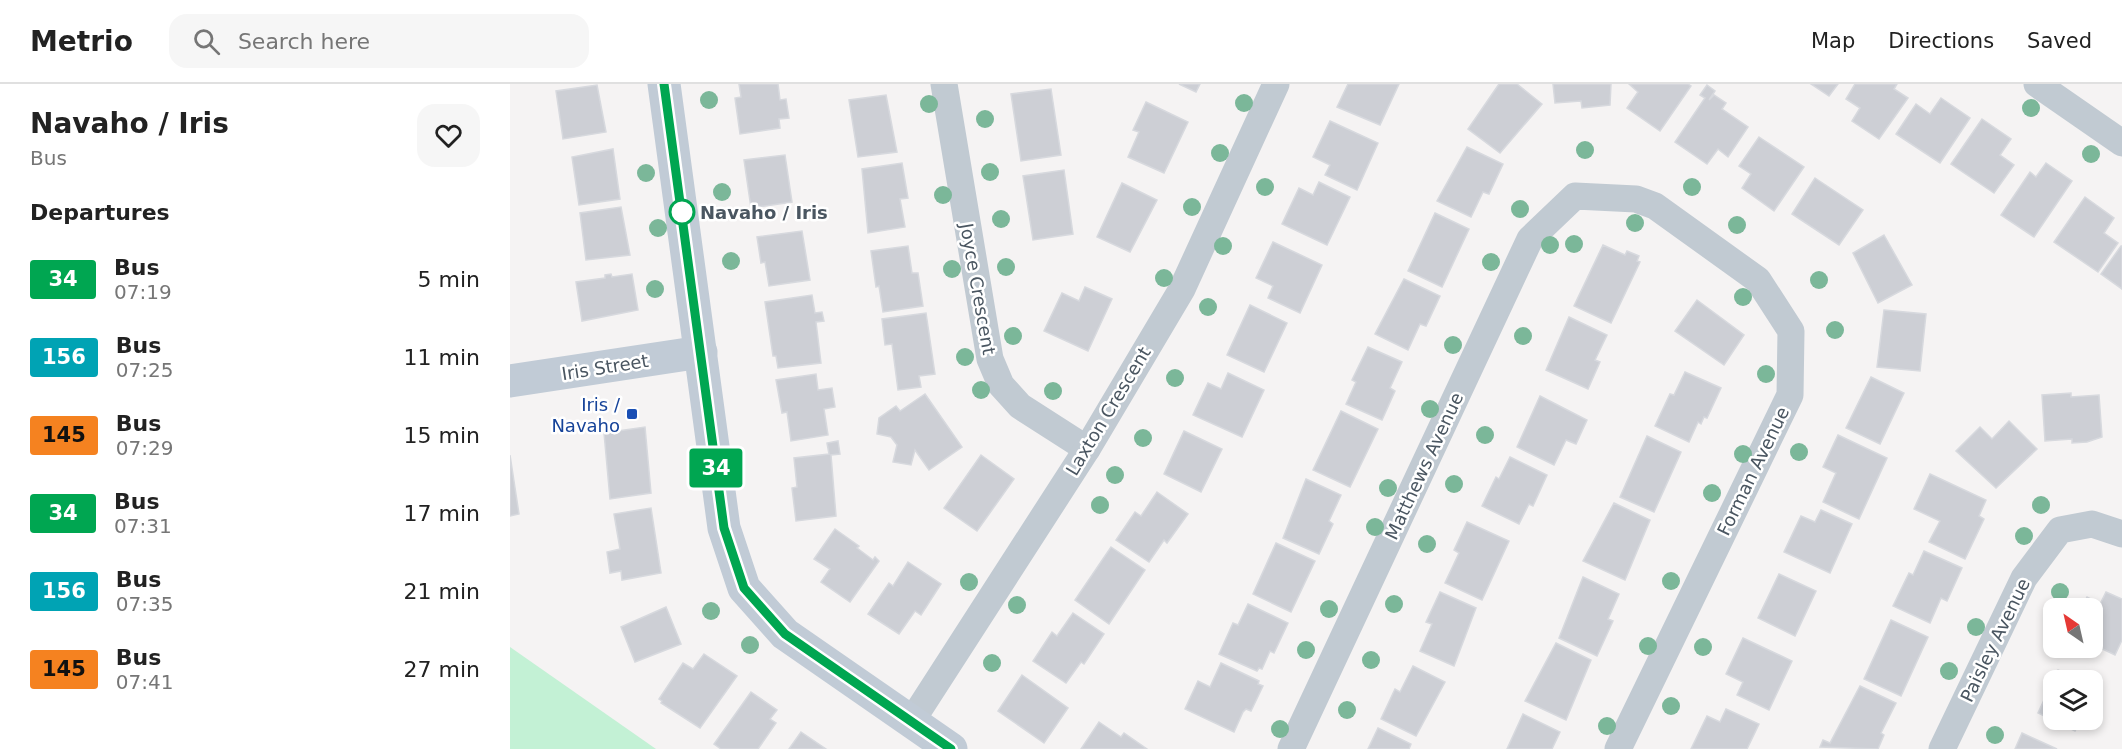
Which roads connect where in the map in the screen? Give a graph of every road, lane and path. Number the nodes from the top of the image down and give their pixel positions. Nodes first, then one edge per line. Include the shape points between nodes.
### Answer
1 (664, 84) edge
2 (944, 84) edge
3 (1276, 84) edge
4 (2037, 84) edge
5 (2122, 142) edge
6 (1575, 196) joint
7 (701, 352) junction
8 (510, 381) edge
9 (1087, 449) junction
10 (2122, 534) edge
11 (911, 722) junction
12 (951, 749) edge
13 (1291, 749) edge
14 (1618, 749) edge
15 (1942, 749) edge

1 - 7 street
2 - 9 street, Joyce Crescent via 990,359 1001,385 1020,406
3 - 9 street, Laxton Crescent via 1182,289
4 - 5 street
6 - 13 street, Matthews Avenue via 1530,239
6 - 14 street, Forman Avenue via 1636,199 1655,206 1758,280 1791,331 1790,395
7 - 8 street, Iris Street
7 - 11 street via 724,528 744,588 785,634
9 - 11 street, Laxton Crescent
10 - 15 street, Paisley Avenue via 2091,524 2060,530 2024,578
11 - 12 street

